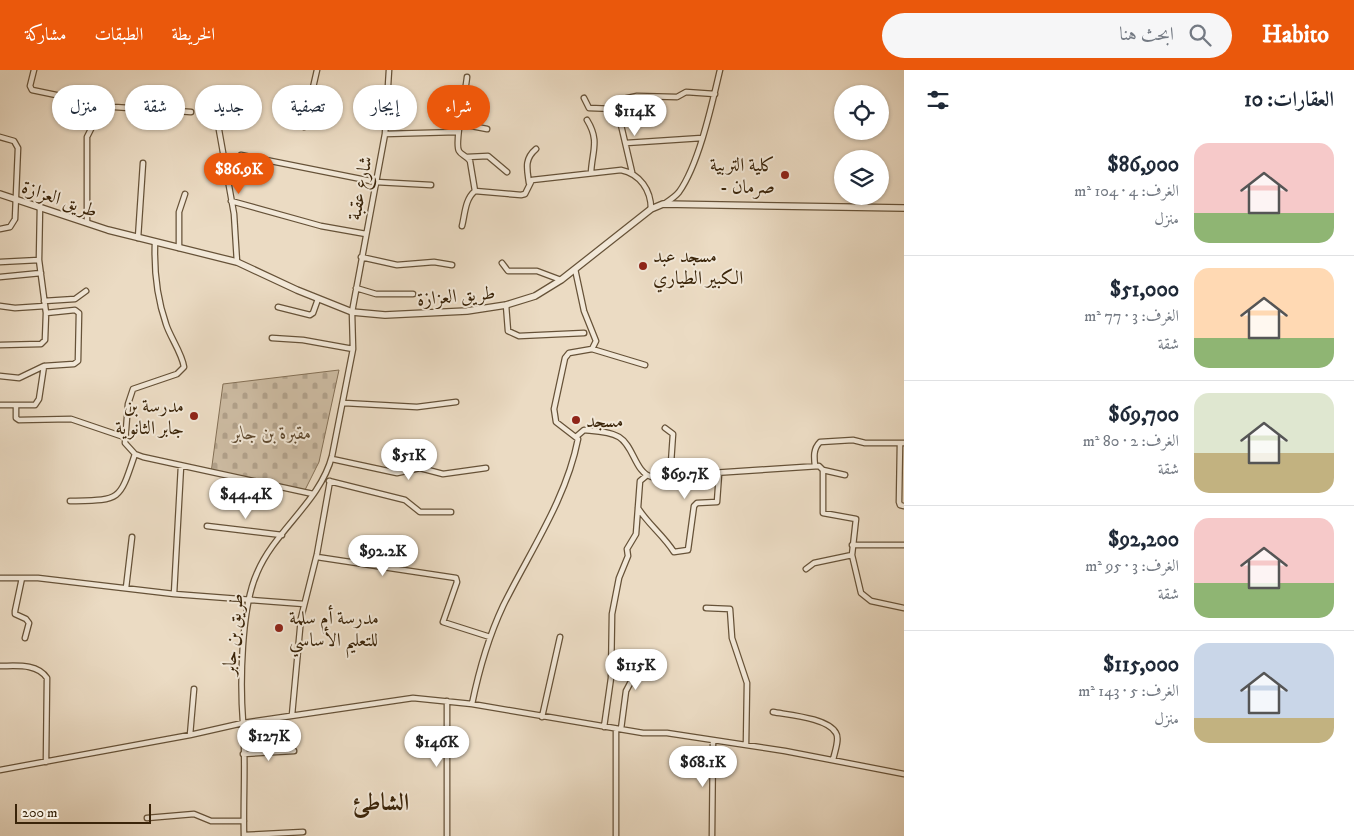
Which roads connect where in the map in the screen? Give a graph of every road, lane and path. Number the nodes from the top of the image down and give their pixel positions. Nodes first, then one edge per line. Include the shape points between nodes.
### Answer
1 (34, 70) edge
2 (317, 70) edge
3 (388, 70) edge
4 (720, 70) edge
5 (467, 77) dead end
6 (314, 85) edge
7 (466, 85) edge
8 (52, 94) edge
9 (715, 94) junction
10 (584, 98) dead end
11 (115, 107) edge
12 (617, 108) junction
13 (191, 112) dead end
14 (587, 120) dead end
15 (90, 130) edge
16 (219, 130) dead end
17 (457, 132) joint
18 (385, 134) junction
19 (0, 137) edge
20 (702, 138) junction
21 (626, 143) junction
22 (536, 149) dead end
23 (241, 156) dead end
24 (467, 157) junction
25 (143, 163) dead end
26 (507, 172) dead end
27 (632, 172) junction
28 (591, 173) junction
29 (376, 182) junction
30 (529, 184) junction
31 (431, 185) dead end
32 (475, 191) junction
33 (0, 194) edge
34 (185, 194) dead end
35 (17, 198) junction
36 (231, 201) junction
37 (664, 204) junction
38 (40, 206) junction
39 (904, 208) edge
40 (651, 209) junction
41 (87, 222) junction
42 (462, 226) dead end
43 (0, 229) edge
44 (366, 234) junction
45 (138, 238) junction
46 (155, 243) junction
47 (179, 248) junction
48 (361, 258) junction
49 (40, 260) junction
50 (0, 262) edge
51 (237, 262) junction
52 (502, 263) dead end
53 (452, 265) dead end
54 (575, 269) junction
55 (41, 273) junction
56 (0, 277) edge
57 (561, 280) junction
58 (356, 288) junction
59 (86, 291) dead end
60 (413, 294) dead end
61 (318, 299) junction
62 (44, 304) junction
63 (506, 305) junction
64 (0, 306) edge
65 (278, 307) dead end
66 (352, 312) junction
67 (46, 313) junction
68 (584, 333) dead end
69 (272, 338) dead end
70 (0, 345) edge
71 (353, 349) junction
72 (592, 349) junction
73 (645, 365) dead end
74 (44, 366) junction
75 (0, 376) edge
76 (456, 402) dead end
77 (344, 403) junction
78 (0, 405) edge
79 (16, 406) junction
80 (665, 428) dead end
81 (577, 436) junction
82 (124, 437) junction
83 (902, 443) edge
84 (136, 454) junction
85 (332, 459) junction
86 (181, 466) junction
87 (815, 466) junction
88 (486, 468) dead end
89 (823, 470) junction
90 (719, 474) junction
91 (845, 475) dead end
92 (646, 476) junction
93 (670, 477) junction
94 (322, 480) junction
95 (330, 481) junction
96 (313, 494) junction
97 (70, 501) dead end
98 (637, 506) junction
99 (904, 506) edge
100 (451, 512) dead end
101 (207, 526) dead end
102 (282, 535) junction
103 (132, 537) dead end
104 (852, 545) junction
105 (904, 545) edge
106 (852, 555) junction
107 (317, 557) junction
108 (806, 569) dead end
109 (0, 578) edge
110 (22, 578) junction
111 (126, 588) junction
112 (174, 594) junction
113 (248, 599) junction
114 (304, 604) junction
115 (706, 608) dead end
116 (904, 608) edge
117 (490, 637) junction
118 (560, 637) dead end
119 (25, 638) dead end
120 (638, 654) dead end
121 (0, 666) edge
122 (194, 689) dead end
123 (447, 701) junction
124 (472, 704) junction
125 (773, 712) dead end
126 (292, 715) junction
127 (542, 717) junction
128 (244, 723) junction
129 (604, 728) junction
130 (618, 729) junction
131 (190, 735) junction
132 (713, 741) junction
133 (746, 745) junction
134 (294, 751) dead end
135 (243, 754) junction
136 (833, 760) junction
137 (46, 762) junction
138 (0, 770) edge
139 (904, 774) edge
140 (147, 818) dead end
141 (244, 821) junction
142 (303, 832) dead end
143 (244, 835) edge
144 (447, 836) edge
145 (616, 836) edge
146 (712, 836) edge

1 - 8 street via 32,90
2 - 6 street
3 - 18 street, شارع عقبة
4 - 9 street
5 - 7 street
9 - 12 street via 686,92 677,97 637,96 623,99
9 - 20 street
10 - 12 street via 589,108
11 - 13 street
12 - 21 street
14 - 28 street via 595,141
15 - 41 street via 87,137
16 - 36 street
17 - 18 street
17 - 24 street via 459,152
18 - 29 street, شارع عقبة
19 - 35 street via 14,142 18,148
20 - 21 street
20 - 37 street via 680,191
21 - 27 street
22 - 30 street via 528,155
23 - 29 street
24 - 26 street via 488,156
24 - 32 street via 472,167
25 - 45 street
27 - 28 street
27 - 40 street via 651,197
28 - 30 street via 536,178
29 - 31 street
29 - 44 street, شارع عقبة
30 - 32 street via 528,190 521,195
32 - 42 street via 466,203
33 - 35 street, طريق العزازة
34 - 47 street via 179,212
35 - 38 street, طريق العزازة
35 - 43 street via 13,224
36 - 44 street via 321,226
36 - 51 street
37 - 39 street, طريق العزازة
37 - 40 street, طريق العزازة
38 - 41 street, طريق العزازة
38 - 49 street
40 - 54 street, طريق العزازة
41 - 45 street, طريق العزازة
44 - 48 street, شارع عقبة
45 - 46 street, طريق العزازة
46 - 47 street, طريق العزازة
46 - 82 street via 158,295 165,322 184,367 177,374 133,389
47 - 51 street, طريق العزازة
48 - 53 street via 397,265 434,262
48 - 58 street, شارع عقبة
49 - 50 street
49 - 55 street
51 - 61 street, طريق العزازة
52 - 57 street via 508,271 537,271
54 - 57 street, طريق العزازة
54 - 72 street via 584,311 595,337
55 - 56 street
55 - 62 street
57 - 63 street, طريق العزازة via 535,296
58 - 60 street via 376,294
58 - 66 street, شارع عقبة
59 - 62 street via 75,299
61 - 65 street via 312,314
61 - 66 street, طريق العزازة
62 - 64 street via 15,308
62 - 67 street
63 - 66 street, طريق العزازة via 467,311 385,315
63 - 68 street via 511,334
66 - 71 street, طريق بن جابر
67 - 70 street via 44,342
67 - 74 street via 76,310 80,316 78,361
69 - 71 street
71 - 77 street, طريق بن جابر
72 - 73 street
72 - 81 street via 569,353 564,358 554,403 556,422
74 - 75 street via 19,378
74 - 79 street via 37,403
76 - 77 street via 417,407
77 - 85 street, طريق بن جابر
78 - 79 street
79 - 82 street via 18,419 71,419
80 - 93 street via 673,434
81 - 92 street via 584,430 620,437
81 - 117 street via 569,477
82 - 84 street via 125,443
83 - 87 street via 820,442 814,454
83 - 99 street via 899,502
84 - 86 street
84 - 97 street via 124,489 115,496
85 - 88 street via 397,473 420,468 444,474
85 - 94 street, طريق بن جابر
86 - 96 street
86 - 112 street
87 - 89 street
87 - 90 street
89 - 91 street
89 - 104 street via 823,513 856,519
90 - 93 street
90 - 98 street via 717,502 694,506 688,550 674,552
92 - 93 street
92 - 98 street via 640,481
94 - 95 street
94 - 96 street, طريق بن جابر
95 - 100 street via 405,500 420,512
95 - 107 street
96 - 102 street, طريق بن جابر
98 - 129 street via 636,534 627,549 628,556 619,578 612,614 611,678
101 - 102 street
102 - 113 street, طريق بن جابر via 260,566
103 - 111 street
104 - 105 street
104 - 106 street
106 - 108 street via 814,563
106 - 116 street via 863,597
107 - 114 street
107 - 117 street via 456,578 443,622
109 - 110 street
110 - 111 street
110 - 119 street via 15,614 28,623
111 - 112 street
112 - 113 street
113 - 114 street
113 - 128 street, طريق بن جابر via 241,696
114 - 126 street
115 - 133 street via 730,609 732,638 746,680
117 - 124 street via 481,660
118 - 127 street
120 - 130 street via 636,672 626,690
121 - 137 street via 35,668 47,678
122 - 131 street
123 - 124 street
123 - 126 street via 413,698
123 - 144 street
124 - 127 street
125 - 136 street via 816,720 835,731 838,736
126 - 128 street
127 - 129 street
128 - 131 street
128 - 135 street, طريق بن جابر
129 - 130 street
130 - 132 street
130 - 145 street
131 - 137 street
132 - 133 street
132 - 146 street
133 - 136 street
134 - 135 street
135 - 141 street, طريق بن جابر
136 - 139 street
137 - 138 street
140 - 141 street via 194,814 211,821
141 - 143 street, طريق بن جابر
142 - 143 street

